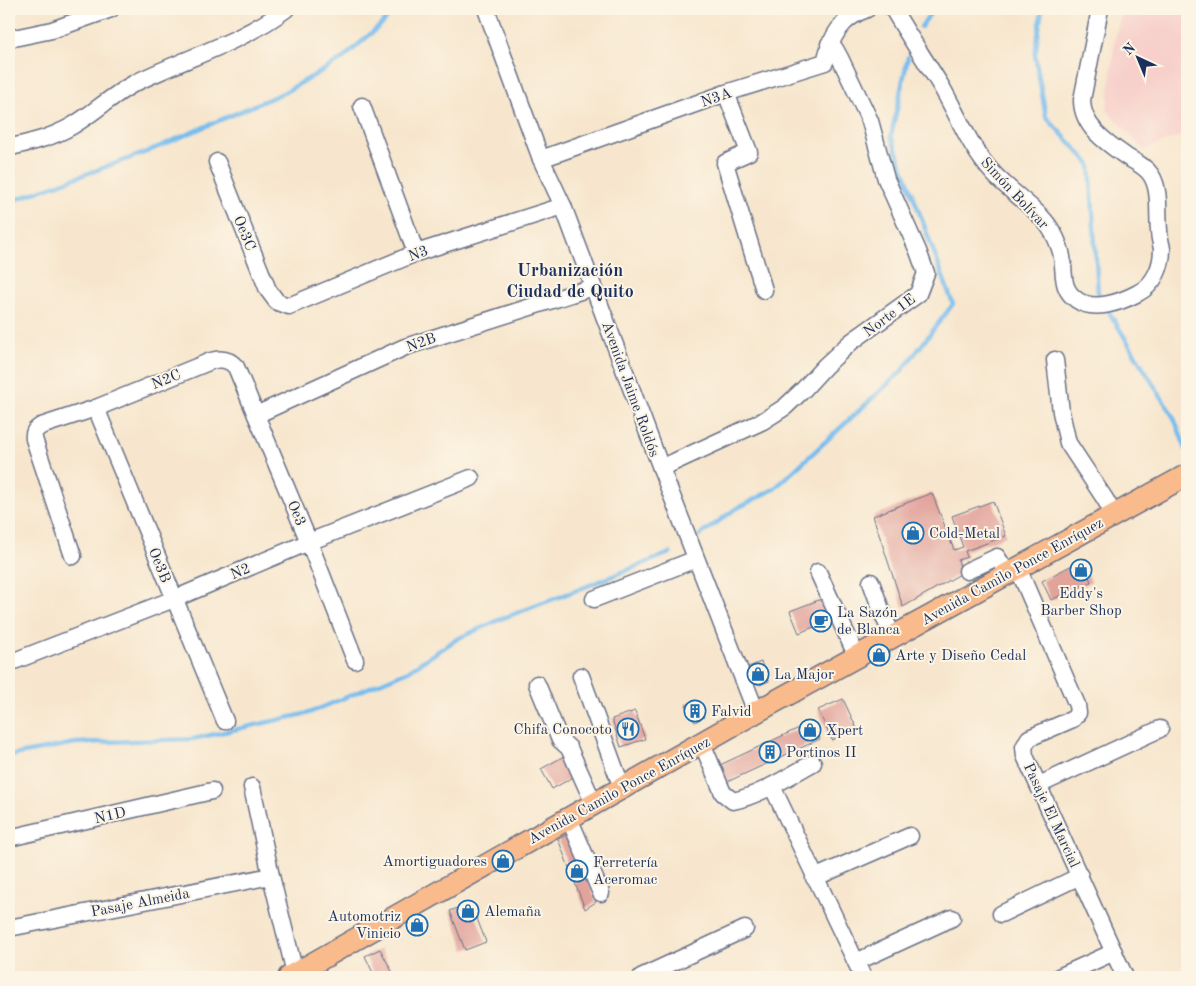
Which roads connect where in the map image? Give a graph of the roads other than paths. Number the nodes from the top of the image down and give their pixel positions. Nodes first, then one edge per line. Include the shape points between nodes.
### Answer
1 (111, 9) edge
2 (286, 9) edge
3 (486, 9) edge
4 (867, 9) edge
5 (893, 9) edge
6 (1100, 9) edge
7 (9, 39) edge
8 (829, 44) junction
9 (726, 93) junction
10 (362, 106) dead end
11 (11, 147) dead end
12 (541, 159) junction
13 (217, 162) dead end
14 (563, 206) junction
15 (416, 253) junction
16 (593, 287) junction
17 (764, 290) dead end
18 (277, 302) joint
19 (1055, 360) dead end
20 (236, 366) joint
21 (96, 408) junction
22 (256, 415) junction
23 (661, 468) junction
24 (471, 478) dead end
25 (1178, 480) edge
26 (1114, 515) junction
27 (309, 542) junction
28 (73, 556) dead end
29 (696, 559) junction
30 (967, 571) dead end
31 (1013, 571) junction
32 (818, 572) dead end
33 (870, 582) dead end
34 (174, 599) junction
35 (594, 599) dead end
36 (893, 637) junction
37 (857, 657) junction
38 (355, 660) dead end
39 (9, 663) edge
40 (581, 676) dead end
41 (537, 684) dead end
42 (756, 712) junction
43 (225, 721) dead end
44 (1160, 729) dead end
45 (702, 743) junction
46 (813, 763) dead end
47 (1039, 785) junction
48 (772, 786) junction
49 (252, 787) dead end
50 (622, 788) junction
51 (212, 792) dead end
52 (594, 804) junction
53 (569, 818) junction
54 (910, 836) dead end
55 (9, 838) edge
56 (271, 876) junction
57 (1080, 876) junction
58 (814, 878) junction
59 (601, 893) dead end
60 (1001, 914) dead end
61 (952, 918) dead end
62 (9, 928) edge
63 (745, 929) dead end
64 (1114, 952) junction
65 (856, 962) junction
66 (292, 975) edge
67 (641, 977) edge
68 (863, 977) edge
69 (1059, 977) edge
70 (1125, 977) edge

1 - 7 street via 52,30
2 - 11 street via 254,30 133,84 72,126 45,140
3 - 12 street, Avenida Jaime Roldós
4 - 8 street, N3A via 846,20
5 - 6 street, Simón Bolívar via 980,156 993,173 1050,227 1062,253 1064,285 1070,295 1079,302 1093,305 1131,297 1148,286 1159,267 1162,249 1157,194 1152,177 1141,165 1096,133 1082,112
8 - 9 street, N3A via 825,62
8 - 23 street, Norte 1E via 840,58 870,121 886,179 926,273 918,294 851,342 785,407 763,421
9 - 12 street, N3A
9 - 17 street via 749,152 725,163
10 - 15 street
12 - 14 street, Avenida Jaime Roldós
13 - 18 street, Oe3C via 268,290
14 - 15 street, N3
14 - 16 street, Avenida Jaime Roldós
15 - 18 street, N3 via 289,306
16 - 22 street, N2B via 405,347
16 - 23 street, Avenida Jaime Roldós
19 - 26 street via 1068,443
20 - 21 street, N2C via 229,361 215,360
20 - 22 street, Oe3
21 - 28 street, N2C via 41,426 34,433
21 - 34 street, Oe3B
22 - 27 street, Oe3
23 - 29 street, Avenida Jaime Roldós
24 - 27 street, N2
25 - 26 main road, Avenida Camilo Ponce Enríquez
26 - 31 main road, Avenida Camilo Ponce Enríquez
27 - 34 street, N2
27 - 38 street, Oe3
29 - 35 street
29 - 42 street, Avenida Jaime Roldós
30 - 31 street via 997,557
31 - 36 main road, Avenida Camilo Ponce Enríquez
31 - 47 street, Pasaje El Marcial via 1078,713 1073,719 1029,738 1024,747 1024,756
32 - 37 street
33 - 36 street
34 - 39 street, N2
34 - 43 street, Oe3B
36 - 37 main road, Avenida Camilo Ponce Enríquez
37 - 42 main road, Avenida Camilo Ponce Enríquez
40 - 50 street
41 - 52 street via 560,740 569,748
42 - 45 main road, Avenida Camilo Ponce Enríquez
44 - 47 street
45 - 48 street via 723,792 733,801
45 - 50 main road, Avenida Camilo Ponce Enríquez
46 - 48 street
47 - 57 street, Pasaje El Marcial
48 - 58 street
49 - 56 street
50 - 52 main road, Avenida Camilo Ponce Enríquez
51 - 55 street, N1D
52 - 53 main road, Avenida Camilo Ponce Enríquez
53 - 59 street
53 - 66 main road, Avenida Camilo Ponce Enríquez
54 - 58 street
56 - 62 street, Pasaje Almeida
56 - 66 street
57 - 60 street
57 - 64 street, Pasaje El Marcial
58 - 65 street
61 - 65 street
63 - 67 street
64 - 69 street
64 - 70 street, Pasaje El Marcial
65 - 68 street

